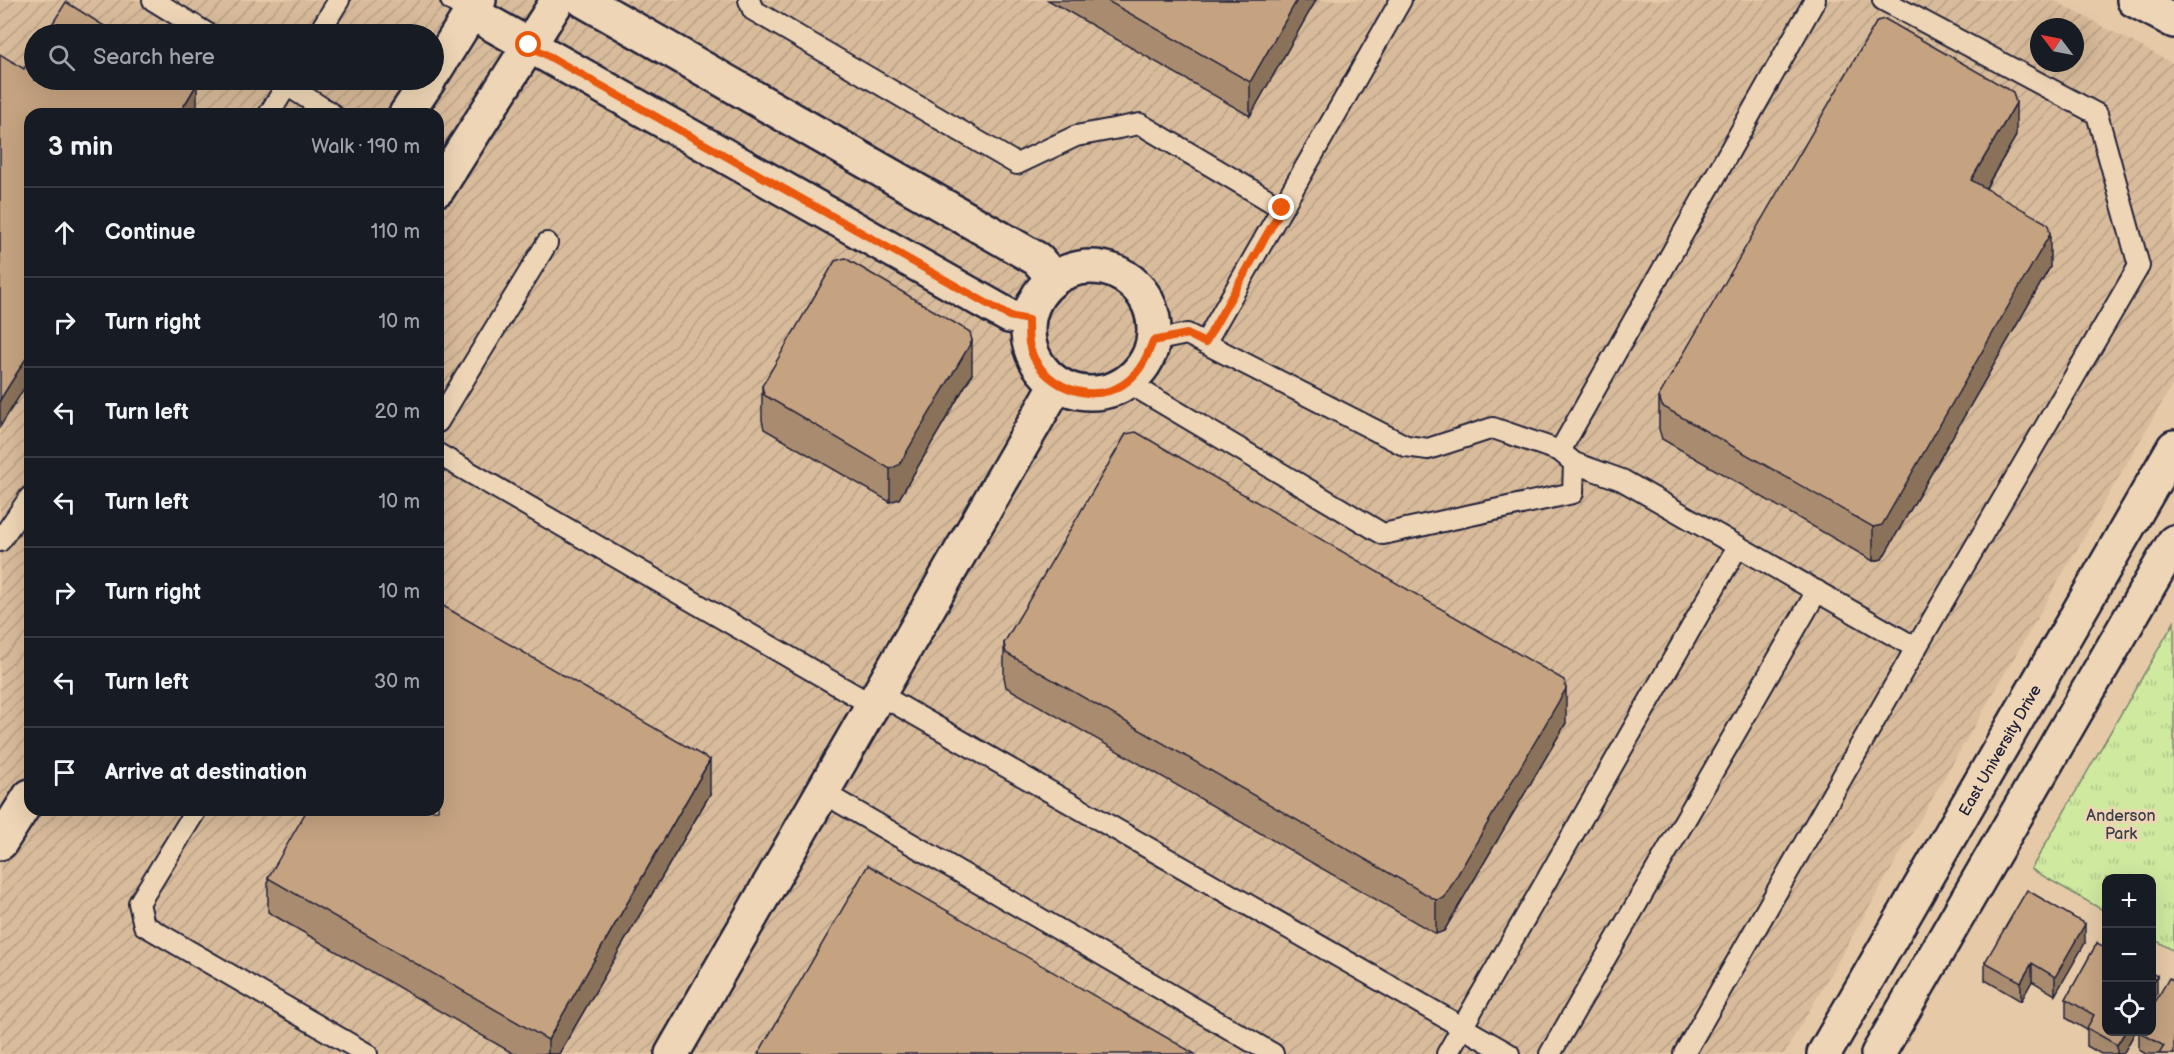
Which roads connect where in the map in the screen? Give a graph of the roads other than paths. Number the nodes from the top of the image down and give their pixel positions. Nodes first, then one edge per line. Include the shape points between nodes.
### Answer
1 (153, 0) edge
2 (339, 0) edge
3 (558, 0) edge
4 (583, 0) edge
5 (749, 0) edge
6 (1401, 0) edge
7 (1815, 0) edge
8 (1883, 0) edge
9 (2134, 0) edge
10 (467, 4) edge
11 (2174, 21) edge
12 (192, 24) edge
13 (324, 24) edge
14 (529, 45) junction
15 (444, 51) edge
16 (281, 90) edge
17 (298, 90) edge
18 (422, 90) edge
19 (272, 108) edge
20 (323, 108) edge
21 (410, 108) edge
22 (444, 177) edge
23 (1282, 208) junction
24 (547, 243) dead end
25 (1054, 278) junction
26 (1028, 320) junction
27 (1153, 341) junction
28 (1205, 343) junction
29 (1127, 382) junction
30 (1057, 384) junction
31 (444, 412) edge
32 (2174, 447) edge
33 (444, 457) edge
34 (1567, 457) junction
35 (24, 506) edge
36 (0, 541) edge
37 (2174, 542) edge
38 (1738, 546) junction
39 (1817, 591) junction
40 (1916, 648) junction
41 (876, 699) junction
42 (822, 792) junction
43 (192, 816) edge
44 (1462, 1027) junction
45 (367, 1054) edge
46 (672, 1054) edge
47 (1273, 1054) edge
48 (1447, 1054) edge
49 (1509, 1054) edge
50 (1550, 1054) edge
51 (1684, 1054) edge
52 (1824, 1054) edge
53 (1878, 1054) edge

1 - 12 lane
2 - 13 lane
3 - 14 street
4 - 25 street via 1037,259
5 - 23 lane via 753,10 1017,164 1076,136 1140,124
6 - 23 lane
7 - 34 lane
8 - 40 lane via 2097,114 2139,266
9 - 11 street
10 - 14 street
10 - 15 street
14 - 22 street
14 - 26 street via 1009,316
16 - 19 lane
17 - 20 lane
18 - 21 street
23 - 28 lane
24 - 31 lane
25 - 26 street via 1037,296
25 - 27 street via 1076,268 1101,267 1124,276 1143,294 1153,316
26 - 30 street via 1029,344 1039,367
27 - 28 lane via 1187,334
27 - 29 street via 1144,364
28 - 34 lane via 1406,446 1428,449 1493,428
29 - 30 street via 1105,392 1080,393
29 - 34 lane via 1383,534 1573,493
30 - 41 street
32 - 52 street, East University Drive
33 - 41 lane
34 - 38 lane via 1622,480
35 - 36 lane
37 - 53 street
38 - 39 lane
38 - 44 lane
39 - 40 lane
39 - 50 lane
40 - 51 lane
41 - 42 street
41 - 44 lane
42 - 46 street
42 - 47 lane
43 - 45 lane via 139,903 144,925
44 - 48 lane
44 - 49 lane

